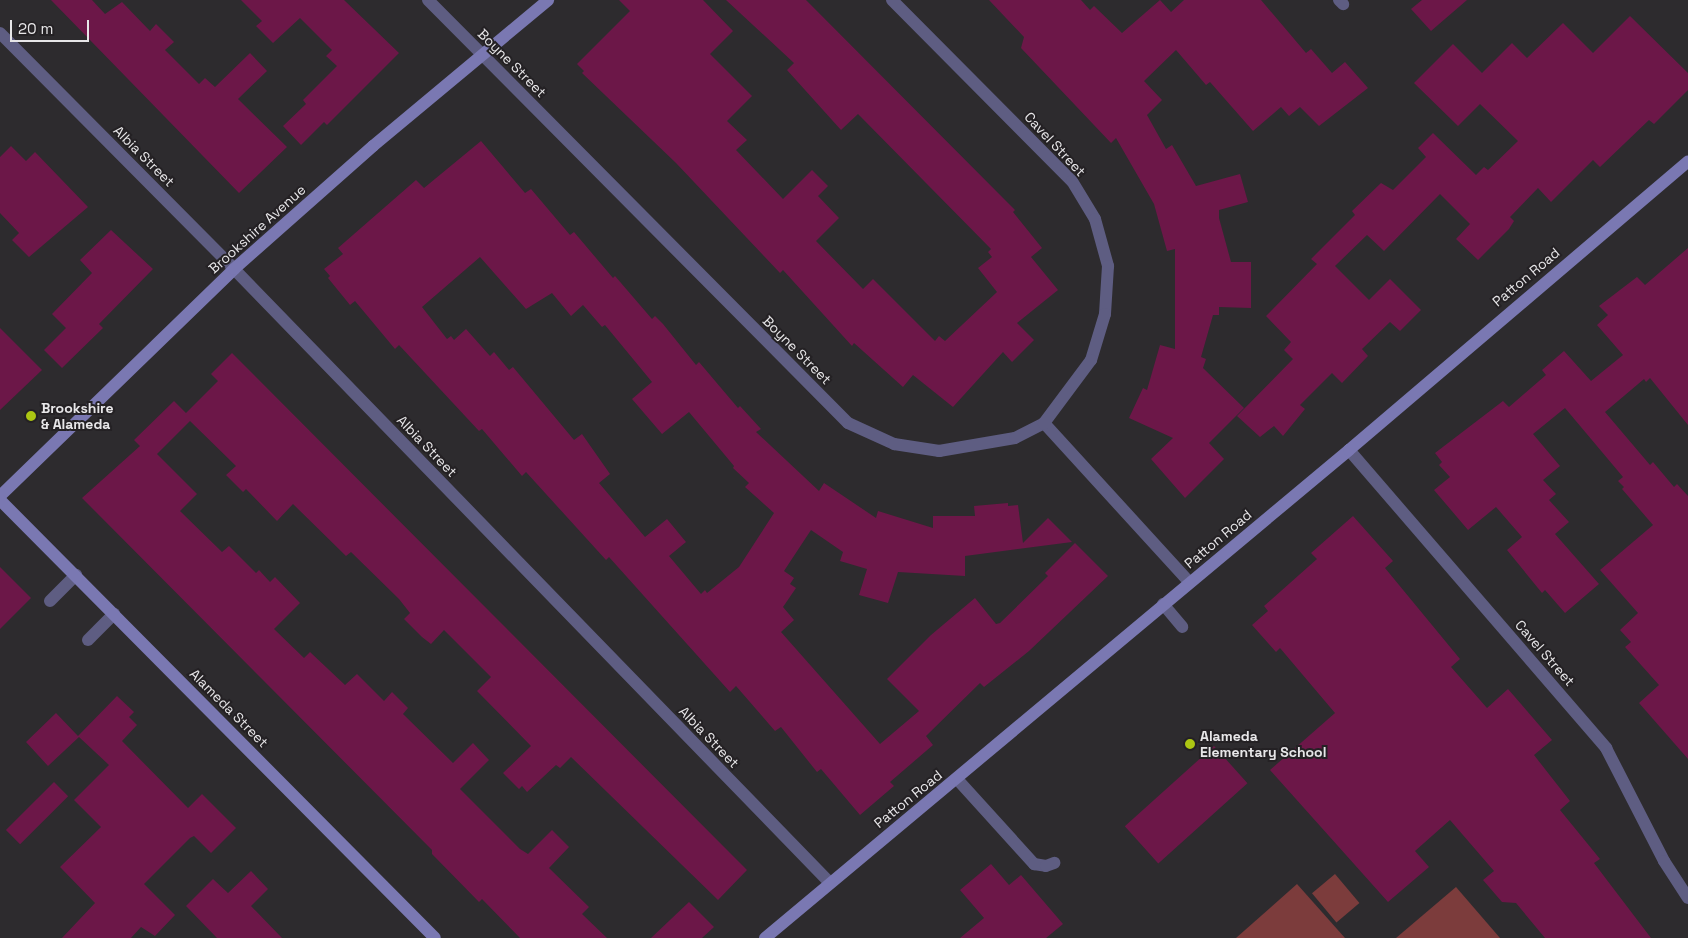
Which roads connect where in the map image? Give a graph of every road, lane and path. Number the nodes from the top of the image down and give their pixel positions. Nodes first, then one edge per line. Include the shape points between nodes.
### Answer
1 (428, 0) edge
2 (548, 0) edge
3 (892, 0) edge
4 (0, 33) edge
5 (483, 55) junction
6 (1688, 160) edge
7 (234, 269) junction
8 (1044, 423) junction
9 (1349, 450) junction
10 (0, 496) edge
11 (0, 500) edge
12 (76, 575) junction
13 (1189, 582) junction
14 (50, 601) dead end
15 (1163, 604) junction
16 (114, 614) junction
17 (1182, 627) dead end
18 (88, 640) dead end
19 (957, 779) junction
20 (1054, 863) dead end
21 (829, 882) junction
22 (1688, 898) edge
23 (435, 938) edge
24 (765, 938) edge

1 - 5 street, Boyne Street
2 - 5 street, Brookshire Avenue
3 - 8 street, Cavel Street via 1072,181 1095,219 1108,266 1105,314 1091,360
4 - 7 street, Albia Street
5 - 7 street, Brookshire Avenue via 373,146
5 - 8 street, Boyne Street via 848,423 894,444 939,451 1014,438
6 - 9 street, Patton Road
7 - 10 street, Brookshire Avenue
7 - 21 street, Albia Street
8 - 13 street
9 - 13 street, Patton Road
9 - 22 street, Cavel Street via 1606,748 1664,861
11 - 12 street, Alameda Street
12 - 14 street
12 - 16 street, Alameda Street
13 - 15 street, Patton Road
15 - 17 street
15 - 19 street, Patton Road
16 - 18 street
16 - 23 street, Alameda Street
19 - 20 street via 1034,864 1046,866
19 - 21 street, Patton Road
21 - 24 street, Patton Road

